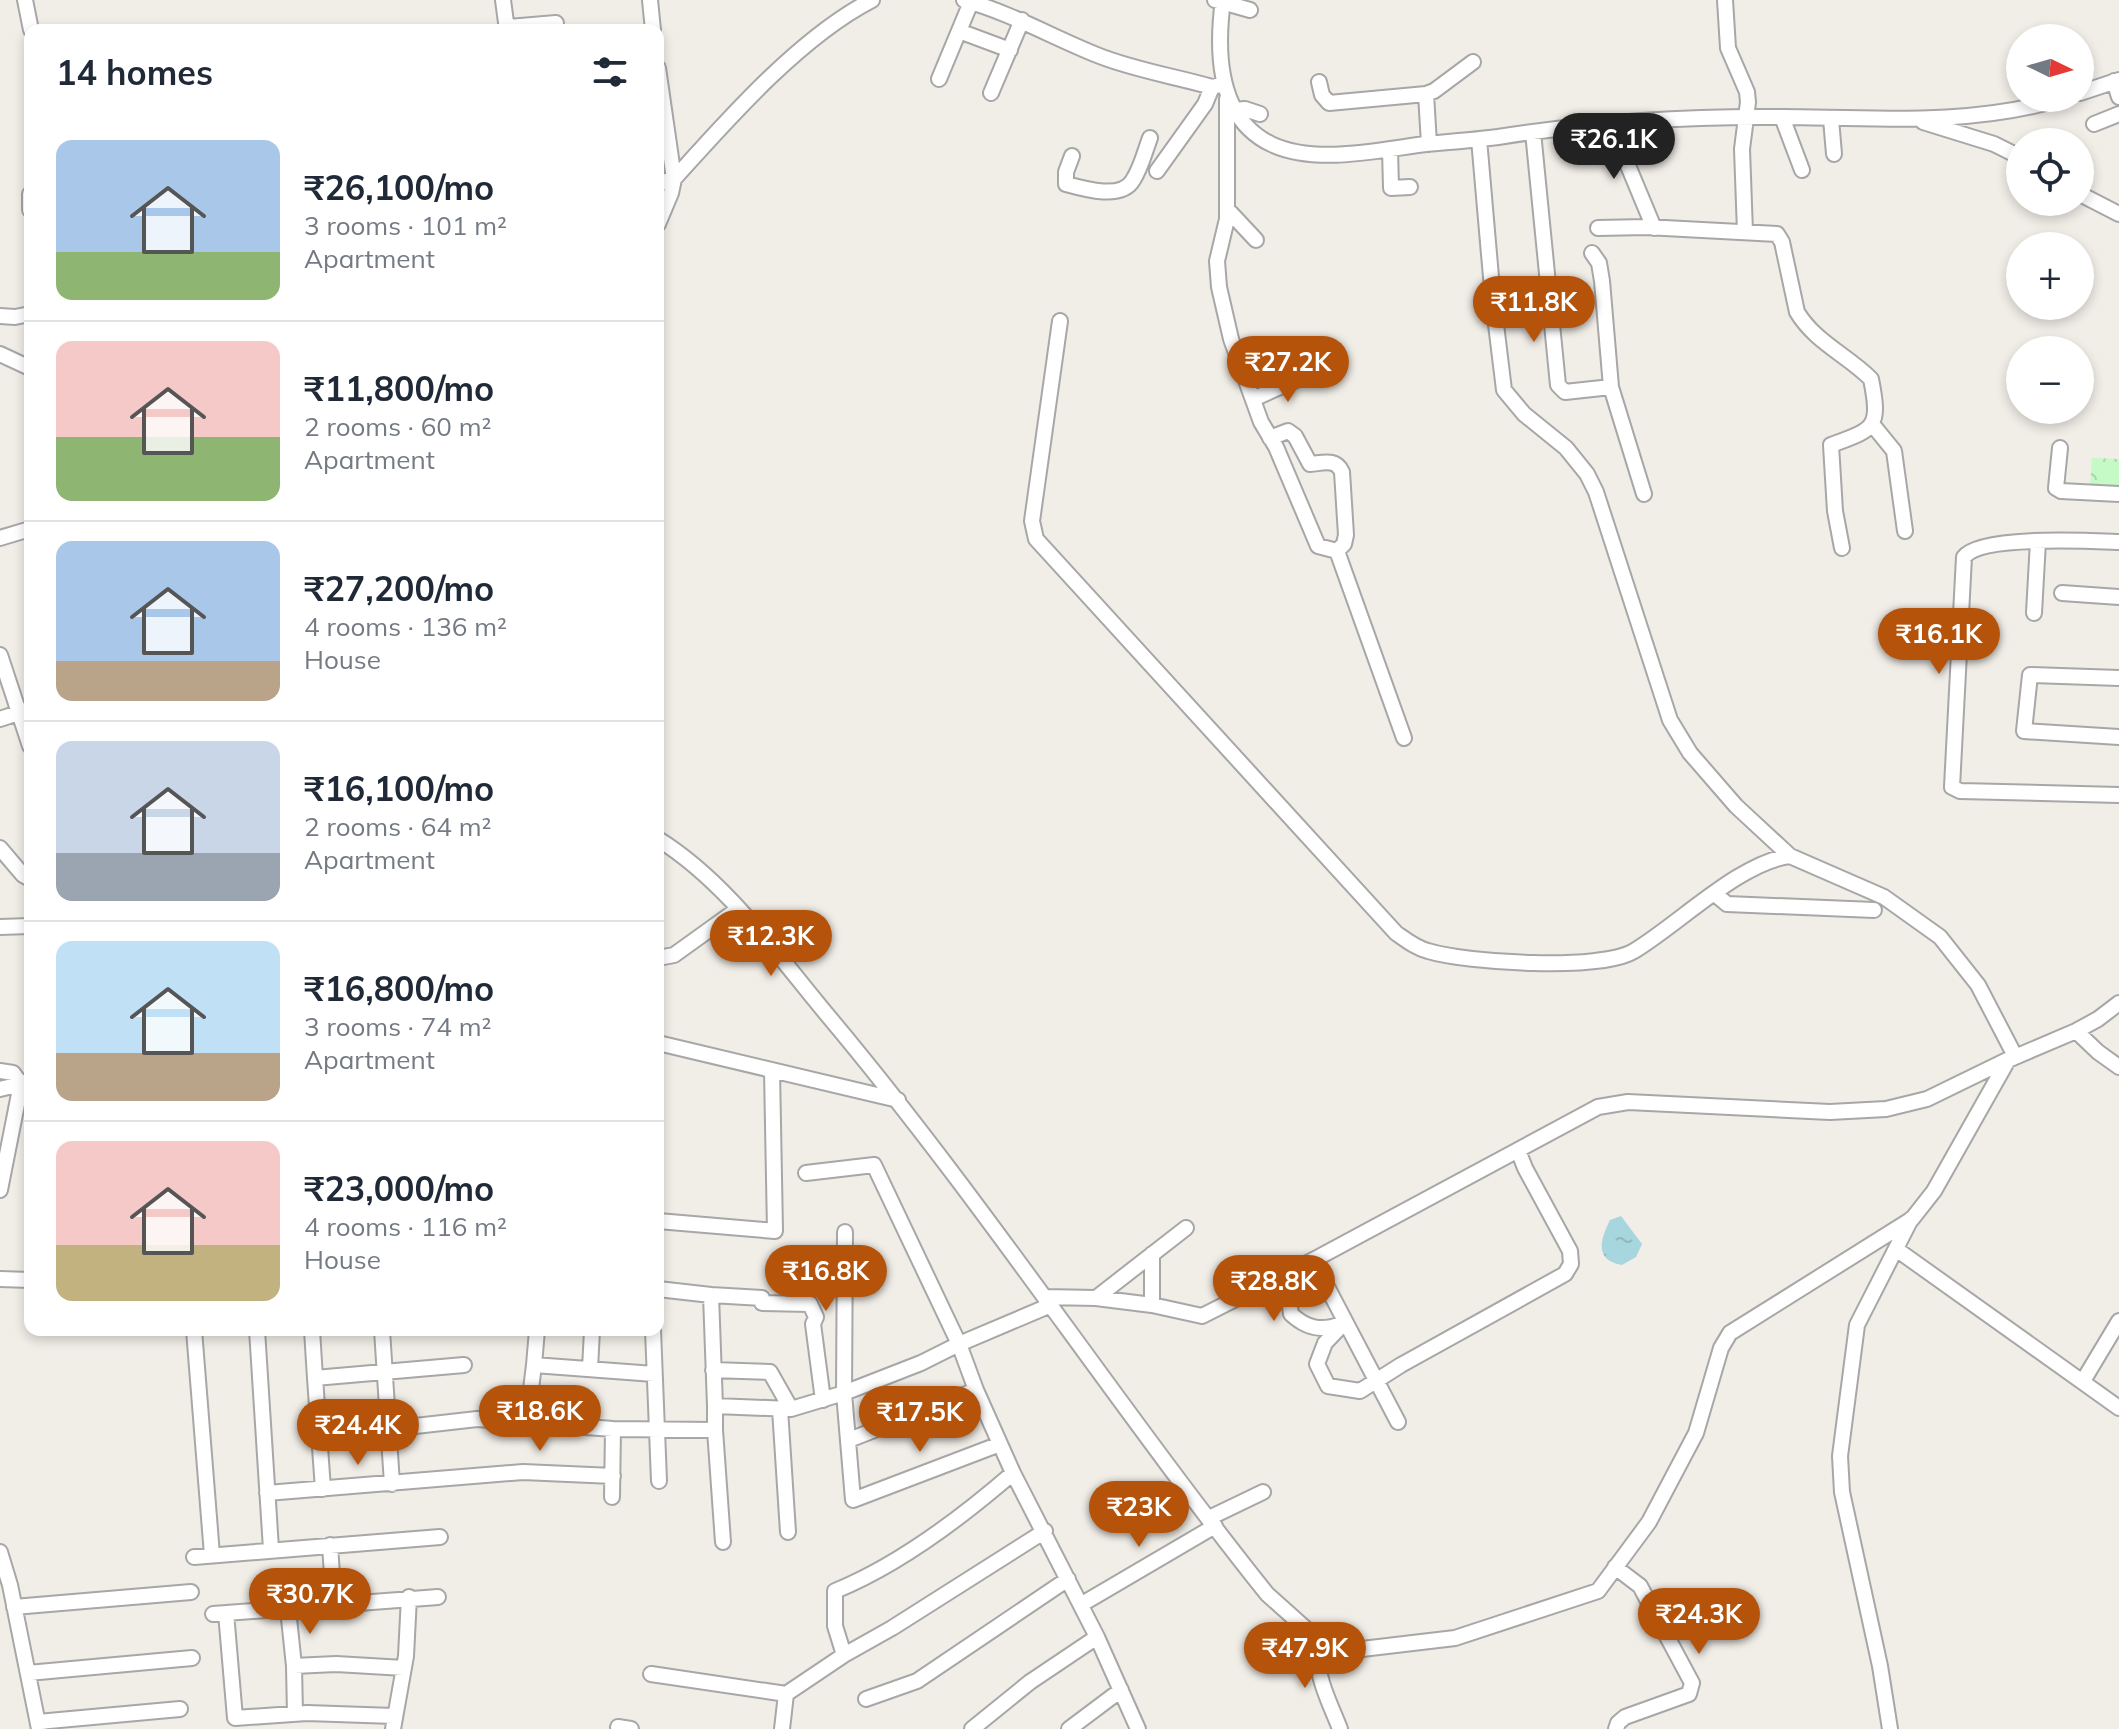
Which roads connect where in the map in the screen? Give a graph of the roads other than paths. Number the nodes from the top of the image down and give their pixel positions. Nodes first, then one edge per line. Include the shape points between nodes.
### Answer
1 (25, 0) edge
2 (503, 0) edge
3 (650, 0) edge
4 (872, 0) edge
5 (1725, 0) edge
6 (967, 1) edge
7 (1220, 1) edge
8 (1250, 10) dead end
9 (1022, 20) junction
10 (556, 23) dead end
11 (30, 24) edge
12 (506, 24) edge
13 (546, 24) edge
14 (652, 24) edge
15 (959, 31) junction
16 (1010, 50) junction
17 (1473, 62) dead end
18 (939, 79) dead end
19 (2117, 80) edge
20 (1319, 82) dead end
21 (2094, 88) edge
22 (991, 93) dead end
23 (1426, 94) junction
24 (1224, 95) junction
25 (2119, 97) edge
26 (2006, 109) edge
27 (1260, 114) dead end
28 (2119, 114) edge
29 (1782, 117) junction
30 (1746, 118) junction
31 (1831, 119) junction
32 (1915, 120) junction
33 (1619, 122) junction
34 (2094, 124) dead end
35 (664, 128) edge
36 (1533, 132) junction
37 (1479, 139) junction
38 (1429, 144) junction
39 (1174, 148) junction
40 (1390, 149) junction
41 (2006, 150) edge
42 (1834, 154) dead end
43 (1072, 156) dead end
44 (1802, 170) dead end
45 (1157, 171) dead end
46 (674, 179) junction
47 (664, 182) edge
48 (1410, 187) dead end
49 (2094, 201) edge
50 (1227, 209) junction
51 (664, 210) edge
52 (2119, 214) edge
53 (1598, 228) dead end
54 (1654, 228) junction
55 (1745, 232) junction
56 (1256, 240) dead end
57 (1592, 253) dead end
58 (24, 315) edge
59 (0, 316) edge
60 (1060, 321) dead end
61 (0, 354) edge
62 (24, 365) edge
63 (1307, 375) dead end
64 (1611, 387) junction
65 (1253, 399) junction
66 (1872, 424) junction
67 (1270, 438) junction
68 (2060, 448) dead end
69 (1644, 494) dead end
70 (2119, 494) edge
71 (1905, 531) dead end
72 (24, 532) edge
73 (0, 538) edge
74 (2038, 541) junction
75 (2119, 542) edge
76 (1842, 548) dead end
77 (1337, 551) junction
78 (2062, 593) dead end
79 (2119, 597) edge
80 (2034, 613) dead end
81 (0, 655) edge
82 (2119, 678) edge
83 (24, 711) edge
84 (0, 719) edge
85 (2119, 737) edge
86 (1404, 738) dead end
87 (2119, 795) edge
88 (664, 835) edge
89 (664, 843) edge
90 (0, 848) edge
91 (674, 849) junction
92 (1790, 856) junction
93 (24, 876) edge
94 (1715, 894) junction
95 (738, 909) junction
96 (1874, 910) dead end
97 (24, 926) edge
98 (0, 927) edge
99 (664, 957) edge
100 (2119, 1003) edge
101 (2076, 1031) junction
102 (664, 1044) edge
103 (2012, 1058) junction
104 (2119, 1067) edge
105 (0, 1071) edge
106 (772, 1071) junction
107 (24, 1081) edge
108 (24, 1083) edge
109 (0, 1089) edge
110 (24, 1090) edge
111 (898, 1100) junction
112 (1518, 1150) junction
113 (806, 1173) dead end
114 (0, 1190) edge
115 (1912, 1219) junction
116 (664, 1222) edge
117 (1186, 1228) dead end
118 (845, 1232) dead end
119 (1896, 1249) junction
120 (1152, 1254) junction
121 (1314, 1262) junction
122 (0, 1279) edge
123 (24, 1280) edge
124 (664, 1290) edge
125 (711, 1295) junction
126 (1096, 1298) junction
127 (1048, 1301) junction
128 (1152, 1305) junction
129 (2117, 1316) edge
130 (1345, 1322) junction
131 (194, 1336) edge
132 (257, 1336) edge
133 (312, 1336) edge
134 (382, 1336) edge
135 (536, 1336) edge
136 (592, 1336) edge
137 (653, 1336) edge
138 (959, 1344) junction
139 (464, 1365) dead end
140 (534, 1365) junction
141 (590, 1369) junction
142 (713, 1370) junction
143 (385, 1373) junction
144 (654, 1374) junction
145 (315, 1378) junction
146 (1375, 1380) junction
147 (2083, 1381) junction
148 (976, 1390) junction
149 (844, 1393) junction
150 (823, 1400) junction
151 (715, 1406) junction
152 (2119, 1408) edge
153 (785, 1409) junction
154 (527, 1421) junction
155 (1398, 1422) dead end
156 (389, 1429) junction
157 (613, 1429) junction
158 (715, 1430) junction
159 (657, 1431) junction
160 (849, 1440) junction
161 (1000, 1444) junction
162 (1013, 1473) junction
163 (613, 1476) junction
164 (659, 1481) dead end
165 (392, 1484) junction
166 (323, 1489) junction
167 (1263, 1492) dead end
168 (267, 1493) junction
169 (612, 1497) dead end
170 (1212, 1522) junction
171 (1045, 1531) junction
172 (788, 1532) dead end
173 (440, 1537) dead end
174 (723, 1542) dead end
175 (330, 1545) junction
176 (271, 1549) junction
177 (0, 1552) edge
178 (212, 1555) junction
179 (194, 1557) dead end
180 (1615, 1567) junction
181 (1068, 1579) junction
182 (191, 1592) dead end
183 (409, 1597) junction
184 (438, 1597) dead end
185 (1082, 1604) junction
186 (334, 1605) junction
187 (14, 1607) junction
188 (288, 1609) junction
189 (1097, 1637) junction
190 (1315, 1637) junction
191 (844, 1655) junction
192 (192, 1658) dead end
193 (294, 1666) junction
194 (404, 1668) junction
195 (28, 1673) junction
196 (651, 1674) dead end
197 (1121, 1690) junction
198 (786, 1694) junction
199 (866, 1699) dead end
200 (180, 1709) dead end
201 (295, 1714) junction
202 (245, 1723) edge
203 (394, 1723) edge
204 (39, 1725) edge
205 (782, 1729) edge
206 (972, 1729) edge
207 (1069, 1729) edge
208 (1138, 1729) edge
209 (1340, 1729) edge
210 (1616, 1729) edge
211 (1890, 1729) edge

1 - 11 street
2 - 12 street
3 - 14 street
4 - 46 street via 815,39 738,108
5 - 30 street via 1728,48 1747,92
6 - 9 street
6 - 15 street
7 - 8 street
7 - 24 street
9 - 16 street
9 - 24 street via 1099,56
10 - 13 street
15 - 16 street
15 - 18 street
16 - 22 street
17 - 23 street
19 - 21 street
19 - 25 street
20 - 23 street via 1329,103
23 - 38 street
24 - 27 street
24 - 39 street via 1205,104
24 - 40 street via 1241,122 1270,143 1301,153
24 - 50 street
26 - 32 street
28 - 34 street
29 - 30 street
29 - 31 street
29 - 44 street
30 - 33 street
30 - 55 street
31 - 32 street
31 - 42 street
32 - 41 street
33 - 36 street
33 - 54 street via 1624,156
35 - 46 street
36 - 37 street
36 - 64 street via 1558,385 1565,392
37 - 38 street
37 - 92 street via 1504,390 1587,474 1670,720 1690,753
38 - 40 street
39 - 43 street via 1146,136 1133,183 1123,189 1066,184
39 - 45 street
40 - 48 street via 1391,188
46 - 47 street
46 - 51 street
49 - 52 street
50 - 56 street
50 - 65 street via 1217,261 1219,287
53 - 54 street
54 - 55 street
55 - 66 street via 1777,234 1802,321 1871,379
57 - 64 street via 1602,281
58 - 59 street
60 - 94 street via 1032,521 1036,539 1396,933 1425,950 1463,958 1608,960 1635,950
61 - 62 street
63 - 65 street
64 - 69 street
65 - 67 street
66 - 71 street via 1894,451
66 - 76 street via 1863,434 1831,445
67 - 77 street via 1318,546
67 - 77 street via 1288,431 1310,464 1339,465 1346,535
68 - 70 street via 2056,488
72 - 73 street
74 - 75 street
74 - 80 street
74 - 87 street via 1974,549 1964,557 1952,787
77 - 86 street
78 - 79 street
81 - 83 street
82 - 85 street via 2030,675 2024,722 2024,731
83 - 84 street
88 - 91 street
89 - 91 street
90 - 93 street
91 - 95 street
92 - 94 street via 1763,863
92 - 103 street via 1884,897 1940,937 1978,985
94 - 96 street via 1727,904
95 - 99 street
95 - 111 street
97 - 98 street
100 - 101 street
101 - 103 street
101 - 104 street
102 - 106 street
103 - 112 street via 1927,1099 1886,1109 1830,1112 1612,1104 1579,1115
103 - 115 street
105 - 107 street
106 - 111 street
106 - 116 street via 775,1231
108 - 109 street
110 - 114 street
111 - 127 street
112 - 121 street
112 - 146 street via 1570,1251 1569,1270
113 - 138 street via 874,1165
115 - 119 street
115 - 180 street via 1730,1333 1696,1433 1649,1522
117 - 120 street
118 - 149 street
119 - 147 street
119 - 211 street via 1857,1325 1840,1456 1842,1492
120 - 126 street
120 - 128 street
121 - 128 street via 1202,1316
121 - 130 street
121 - 130 street via 1291,1289 1291,1314 1310,1327 1325,1329
122 - 123 street
124 - 125 street
125 - 142 street
125 - 150 street via 810,1304 816,1317
126 - 127 street
126 - 128 street
127 - 138 street
127 - 170 street
129 - 147 street
130 - 146 street
130 - 146 street via 1325,1343 1317,1364 1320,1373 1328,1386 1351,1391
131 - 178 street
132 - 168 street
133 - 145 street
134 - 143 street
135 - 140 street
136 - 141 street
137 - 144 street
138 - 148 street
138 - 149 street
139 - 143 street
140 - 141 street
140 - 154 street
141 - 144 street
142 - 151 street
142 - 153 street via 770,1372
143 - 145 street
143 - 156 street
144 - 159 street
145 - 166 street
146 - 155 street
147 - 152 street
148 - 160 street
148 - 161 street
149 - 150 street
149 - 160 street
150 - 153 street
151 - 153 street
151 - 158 street
153 - 172 street
154 - 156 street via 477,1419
154 - 157 street
156 - 165 street
157 - 159 street
157 - 163 street
158 - 159 street
158 - 174 street
159 - 164 street
160 - 161 street via 853,1500
161 - 162 street
162 - 171 street
162 - 191 street via 972,1508 870,1577 835,1591 835,1626
163 - 165 street via 523,1472
163 - 169 street
165 - 166 street
166 - 168 street
167 - 170 street
168 - 176 street
170 - 185 street
170 - 190 street via 1267,1594
171 - 181 street
171 - 191 street
173 - 175 street
175 - 176 street
175 - 186 street
176 - 178 street
177 - 187 street
178 - 179 street
180 - 190 street via 1598,1591 1455,1638 1362,1649
180 - 210 street via 1640,1586 1692,1683 1689,1694 1625,1717
181 - 185 street
181 - 199 street via 917,1681
182 - 187 street
183 - 184 street
183 - 186 street
183 - 194 street
185 - 189 street
186 - 188 street
187 - 195 street
188 - 193 street
188 - 202 street via 220,1613 235,1718
189 - 197 street
189 - 206 street
190 - 209 street via 1320,1676
191 - 198 street
192 - 195 street
193 - 194 street
193 - 201 street
194 - 203 street
195 - 204 street
196 - 198 street
197 - 207 street
197 - 208 street
198 - 205 street
200 - 204 street
201 - 202 street
201 - 203 street

